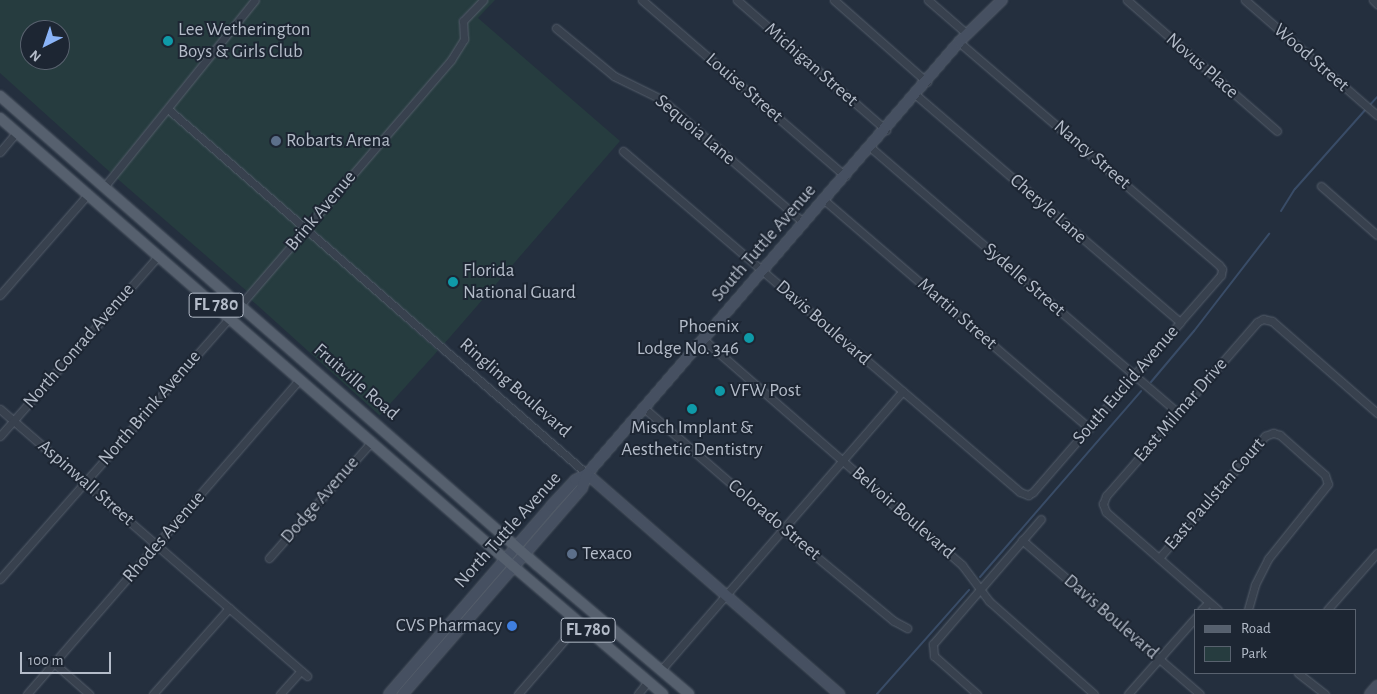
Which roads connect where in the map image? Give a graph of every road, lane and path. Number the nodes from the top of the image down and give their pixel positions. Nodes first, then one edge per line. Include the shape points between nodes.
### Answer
1 (255, 0) edge
2 (483, 0) edge
3 (642, 0) edge
4 (736, 0) edge
5 (834, 0) edge
6 (928, 0) edge
7 (990, 0) edge
8 (1002, 0) edge
9 (1127, 0) edge
10 (1245, 0) edge
11 (1373, 0) edge
12 (1377, 4) edge
13 (556, 28) dead end
14 (967, 34) junction
15 (959, 42) junction
16 (927, 82) junction
17 (916, 95) junction
18 (0, 96) edge
19 (168, 109) junction
20 (1371, 110) edge
21 (0, 118) edge
22 (886, 130) junction
23 (1276, 131) dead end
24 (17, 132) junction
25 (870, 147) junction
26 (623, 151) dead end
27 (0, 152) edge
28 (845, 176) junction
29 (1321, 186) dead end
30 (104, 187) junction
31 (88, 194) junction
32 (824, 200) junction
33 (804, 223) junction
34 (306, 228) junction
35 (1377, 235) edge
36 (159, 255) junction
37 (1222, 270) joint
38 (762, 271) junction
39 (0, 294) edge
40 (241, 305) junction
41 (230, 317) junction
42 (1180, 322) junction
43 (703, 339) junction
44 (1134, 375) junction
45 (300, 378) junction
46 (902, 391) junction
47 (644, 408) junction
48 (0, 409) edge
49 (1178, 413) junction
50 (1377, 413) edge
51 (13, 420) junction
52 (1089, 428) junction
53 (0, 436) edge
54 (372, 441) junction
55 (843, 461) junction
56 (587, 474) junction
57 (85, 482) junction
58 (1024, 495) joint
59 (1041, 519) dead end
60 (783, 529) junction
61 (1022, 540) junction
62 (157, 546) junction
63 (516, 546) junction
64 (1377, 553) edge
65 (525, 554) junction
66 (269, 558) dead end
67 (1159, 558) junction
68 (504, 559) junction
69 (513, 566) junction
70 (0, 579) edge
71 (980, 590) junction
72 (726, 596) junction
73 (1209, 602) junction
74 (229, 608) junction
75 (1203, 609) edge
76 (1217, 609) edge
77 (1248, 609) edge
78 (1328, 609) edge
79 (1194, 619) edge
80 (579, 623) junction
81 (907, 628) dead end
82 (1159, 658) junction
83 (54, 663) junction
84 (661, 670) junction
85 (300, 671) junction
86 (1299, 674) edge
87 (307, 676) dead end
88 (648, 681) junction
89 (1377, 686) edge
90 (688, 693) edge
91 (27, 694) edge
92 (89, 694) edge
93 (153, 694) edge
94 (280, 694) edge
95 (389, 694) edge
96 (403, 694) edge
97 (518, 694) edge
98 (638, 694) edge
99 (663, 694) edge
100 (839, 694) edge
101 (977, 694) edge
102 (1094, 694) edge
103 (1128, 694) edge
104 (1200, 694) edge
105 (1325, 694) edge
106 (1370, 694) edge

1 - 19 street
2 - 34 street, Brink Avenue via 463,21 464,39 456,54
3 - 28 street, Louise Street
4 - 22 street, Michigan Street
5 - 16 street
6 - 14 street
7 - 14 main road, South Tuttle Avenue
8 - 14 main road, South Tuttle Avenue
9 - 23 street, Novus Place
10 - 20 street, Wood Street
11 - 12 street
13 - 33 street, Sequoia Lane via 614,76 661,99
14 - 15 main road, South Tuttle Avenue
15 - 16 main road, South Tuttle Avenue
15 - 37 street, Nancy Street via 1212,258
16 - 17 main road, South Tuttle Avenue
17 - 22 main road, South Tuttle Avenue
17 - 42 street, Cheryle Lane
18 - 30 main road, Fruitville Road / FL 780
19 - 30 street
19 - 34 street, Ringling Boulevard
21 - 24 main road, Fruitville Road / FL 780
22 - 25 main road, South Tuttle Avenue
24 - 27 street
24 - 31 main road, Fruitville Road / FL 780
25 - 28 main road, South Tuttle Avenue
25 - 44 street, Sydelle Street
26 - 38 street, Davis Boulevard
28 - 32 main road, South Tuttle Avenue
29 - 35 street
30 - 40 main road, Fruitville Road / FL 780
31 - 36 main road, Fruitville Road / FL 780
31 - 39 street
32 - 33 main road, South Tuttle Avenue
32 - 52 street, Martin Street
33 - 38 main road, South Tuttle Avenue
34 - 40 street, Brink Avenue
34 - 56 street, Ringling Boulevard
36 - 41 main road, Fruitville Road / FL 780
36 - 51 street, North Conrad Avenue
37 - 42 street, South Euclid Avenue
38 - 43 main road, South Tuttle Avenue
38 - 46 street, Davis Boulevard
40 - 41 street, North Brink Avenue
40 - 63 main road, Fruitville Road / FL 780
41 - 45 main road, Fruitville Road / FL 780
41 - 57 street, North Brink Avenue
42 - 44 street, South Euclid Avenue
43 - 47 main road, South Tuttle Avenue
43 - 55 street, Belvoir Boulevard
44 - 49 street, Sydelle Street
44 - 52 street, South Euclid Avenue
45 - 54 main road, Fruitville Road / FL 780
45 - 62 street, Rhodes Avenue
46 - 55 street
46 - 58 street, Davis Boulevard
47 - 56 main road, South Tuttle Avenue
47 - 60 street, Colorado Street
48 - 51 street, Aspinwall Street
49 - 50 street, East Milmar Drive via 1257,322 1264,319 1272,321
49 - 67 street, East Milmar Drive via 1106,496 1103,504 1106,512
51 - 53 street, North Conrad Avenue
51 - 57 street, Aspinwall Street
52 - 58 street, South Euclid Avenue via 1033,492
54 - 66 street, Dodge Avenue
54 - 68 main road, Fruitville Road / FL 780
55 - 60 street
55 - 71 street, Belvoir Boulevard via 962,565
56 - 63 main road, North Tuttle Avenue via 575,480
56 - 65 main road, North Tuttle Avenue via 582,488
56 - 72 main road, Ringling Boulevard
57 - 62 street, Aspinwall Street
57 - 70 street, North Brink Avenue
59 - 61 street
60 - 72 street
60 - 81 street, Colorado Street via 894,621
61 - 71 street
61 - 82 street, Davis Boulevard
62 - 74 street, Aspinwall Street
62 - 83 street, Rhodes Avenue
63 - 65 main road, Fruitville Road / FL 780
63 - 68 main road, North Tuttle Avenue
64 - 78 street
65 - 69 main road, North Tuttle Avenue
65 - 84 main road, Fruitville Road / FL 780
67 - 73 street
67 - 77 street, East Paulstan Court via 1265,436 1280,435 1328,480 1326,489 1268,559
68 - 69 main road, Fruitville Road / FL 780
68 - 95 main road, North Tuttle Avenue
69 - 80 main road, Fruitville Road / FL 780
69 - 96 main road, North Tuttle Avenue
71 - 101 street via 932,647 934,656
71 - 102 street, Belvoir Boulevard
72 - 84 street
72 - 100 main road, Ringling Boulevard
73 - 75 street
73 - 76 street
74 - 85 street, Aspinwall Street
74 - 93 street
79 - 82 street
80 - 88 main road, Fruitville Road / FL 780
80 - 97 street
82 - 103 street
82 - 104 street, Davis Boulevard
83 - 91 street, Rhodes Avenue
83 - 92 street
84 - 90 main road, Fruitville Road / FL 780
85 - 87 street, Aspinwall Street
85 - 94 street
86 - 105 street
88 - 90 main road via 666,682
88 - 98 street
88 - 99 main road, Fruitville Road / FL 780
89 - 106 main road

